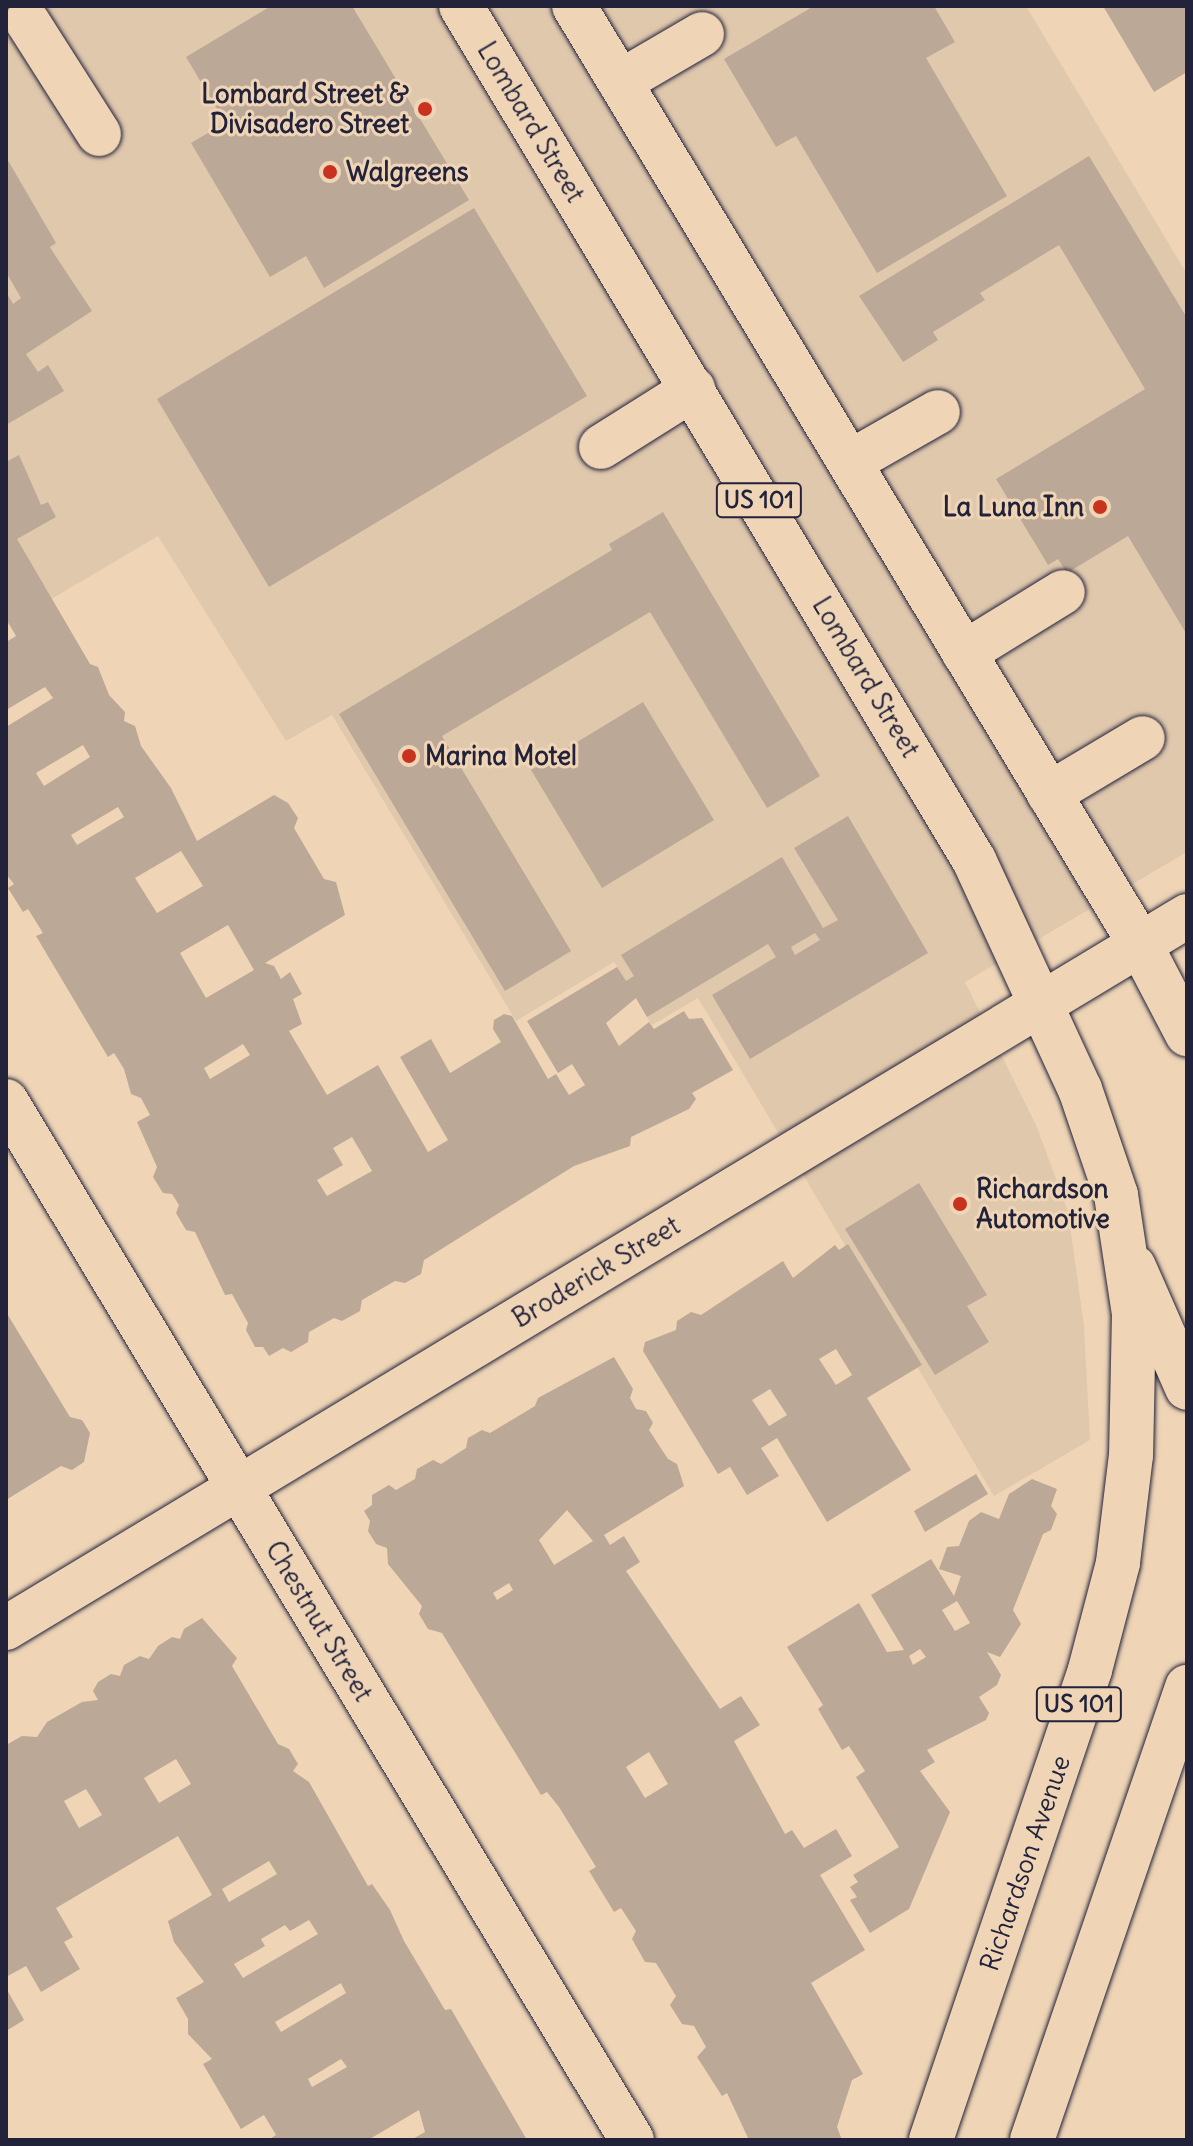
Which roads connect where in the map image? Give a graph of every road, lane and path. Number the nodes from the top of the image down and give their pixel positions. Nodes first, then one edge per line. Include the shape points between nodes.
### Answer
1 (461, 6) edge
2 (574, 6) edge
3 (29, 20) edge
4 (702, 34) dead end
5 (620, 82) junction
6 (99, 134) dead end
7 (693, 389) junction
8 (938, 412) dead end
9 (601, 447) dead end
10 (850, 462) junction
11 (1063, 592) dead end
12 (964, 653) junction
13 (1143, 738) dead end
14 (1049, 794) junction
15 (1187, 916) edge
16 (1140, 944) junction
17 (1043, 1003) junction
18 (1187, 1034) edge
19 (6, 1101) edge
20 (1127, 1250) junction
21 (1187, 1388) edge
22 (239, 1488) junction
23 (6, 1628) edge
24 (1187, 1687) edge
25 (632, 2140) edge
26 (931, 2140) edge
27 (1032, 2140) edge

1 - 7 main road, Lombard Street / US 101
2 - 5 main road
3 - 6 main road
4 - 5 main road
5 - 10 main road
7 - 9 main road
7 - 17 main road, Lombard Street / US 101 via 936,792
8 - 10 main road
10 - 12 main road
11 - 12 main road
12 - 14 main road
13 - 14 main road
14 - 16 main road
15 - 16 main road, Broderick Street
16 - 17 main road, Broderick Street
16 - 18 main road
17 - 20 main road, Lombard Street / US 101 via 1095,1132
17 - 22 main road, Broderick Street
19 - 22 main road, Chestnut Street
20 - 21 main road, Lombard Street
20 - 26 main road, Richardson Avenue / US 101 via 1134,1314 1131,1455 1107,1615
22 - 23 main road, Broderick Street
22 - 25 main road, Chestnut Street
24 - 27 main road

